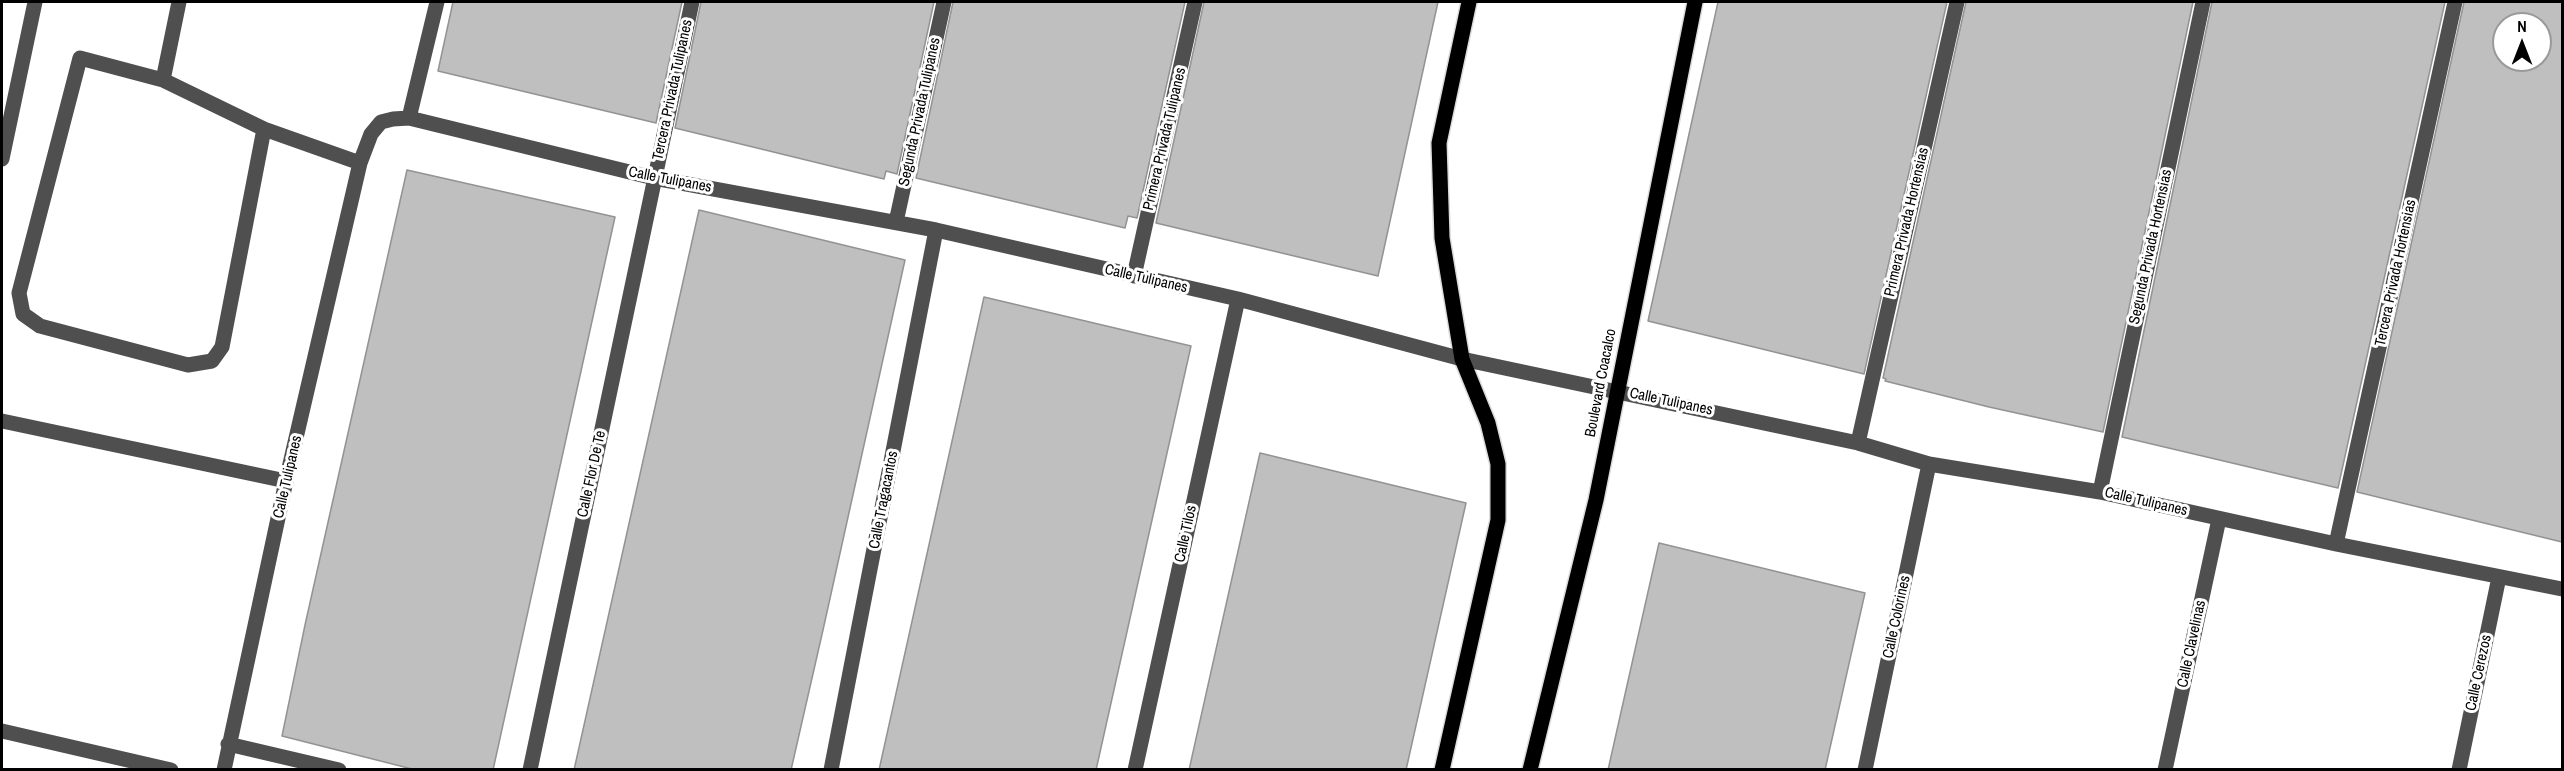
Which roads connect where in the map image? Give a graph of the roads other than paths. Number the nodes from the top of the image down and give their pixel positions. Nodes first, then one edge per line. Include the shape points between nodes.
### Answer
1 (35, 2) edge
2 (179, 2) edge
3 (437, 2) edge
4 (692, 2) edge
5 (944, 2) edge
6 (1196, 2) edge
7 (1469, 2) edge
8 (1695, 2) edge
9 (1957, 2) edge
10 (2203, 2) edge
11 (2455, 2) edge
12 (163, 80) junction
13 (410, 118) junction
14 (264, 129) junction
15 (2, 159) edge
16 (360, 163) junction
17 (654, 178) junction
18 (896, 222) junction
19 (936, 230) junction
20 (1134, 276) junction
21 (1238, 299) junction
22 (1462, 358) junction
23 (1618, 390) junction
24 (2, 421) edge
25 (1858, 443) junction
26 (1929, 464) junction
27 (286, 481) junction
28 (2100, 492) junction
29 (2219, 519) junction
30 (2336, 544) junction
31 (2499, 577) junction
32 (2562, 589) edge
33 (2, 731) edge
34 (228, 744) junction
35 (171, 770) edge
36 (224, 770) edge
37 (339, 770) edge
38 (530, 770) edge
39 (831, 770) edge
40 (1135, 770) edge
41 (1442, 770) edge
42 (1530, 770) edge
43 (1865, 770) edge
44 (2165, 770) edge
45 (2459, 770) edge

1 - 15 street
2 - 12 street
3 - 13 street
4 - 17 street, Tercera Privada Tulipanes
5 - 18 street, Segunda Privada Tulipanes
6 - 20 street, Primera Privada Tulipanes
7 - 22 main road via 1439,143 1442,238
8 - 23 main road, Boulevard Coacalco
9 - 25 street, Primera Privada Hortensias
10 - 28 street, Segunda Privada Hortensias
11 - 30 street, Tercera Privada Hortensias
12 - 14 street
12 - 14 street via 80,58 19,293 23,314 40,326 188,365 212,361 222,347
13 - 16 street, Calle Tulipanes via 381,122 371,134
13 - 17 street, Calle Tulipanes
14 - 16 street
16 - 27 street, Calle Tulipanes
17 - 18 street, Calle Tulipanes
17 - 38 street, Calle Flor De Te
18 - 19 street, Calle Tulipanes
19 - 20 street, Calle Tulipanes
19 - 39 street, Calle Tragacantos
20 - 21 street, Calle Tulipanes
21 - 22 street, Calle Tulipanes
21 - 40 street, Calle Tilos
22 - 23 street, Calle Tulipanes
22 - 41 main road via 1488,423 1498,464 1498,520
23 - 25 street, Calle Tulipanes
23 - 42 main road, Boulevard Coacalco via 1596,500
24 - 27 street
25 - 26 street, Calle Tulipanes
26 - 28 street, Calle Tulipanes
26 - 43 street, Calle Colorines
27 - 34 street, Calle Tulipanes
28 - 29 street, Calle Tulipanes
29 - 30 street, Calle Tulipanes
29 - 44 street, Calle Clavelinas
30 - 31 street, Calle Tulipanes
31 - 32 street, Calle Tulipanes
31 - 45 street, Calle Cerezos
33 - 35 street
34 - 36 street, Calle Tulipanes
34 - 37 street

